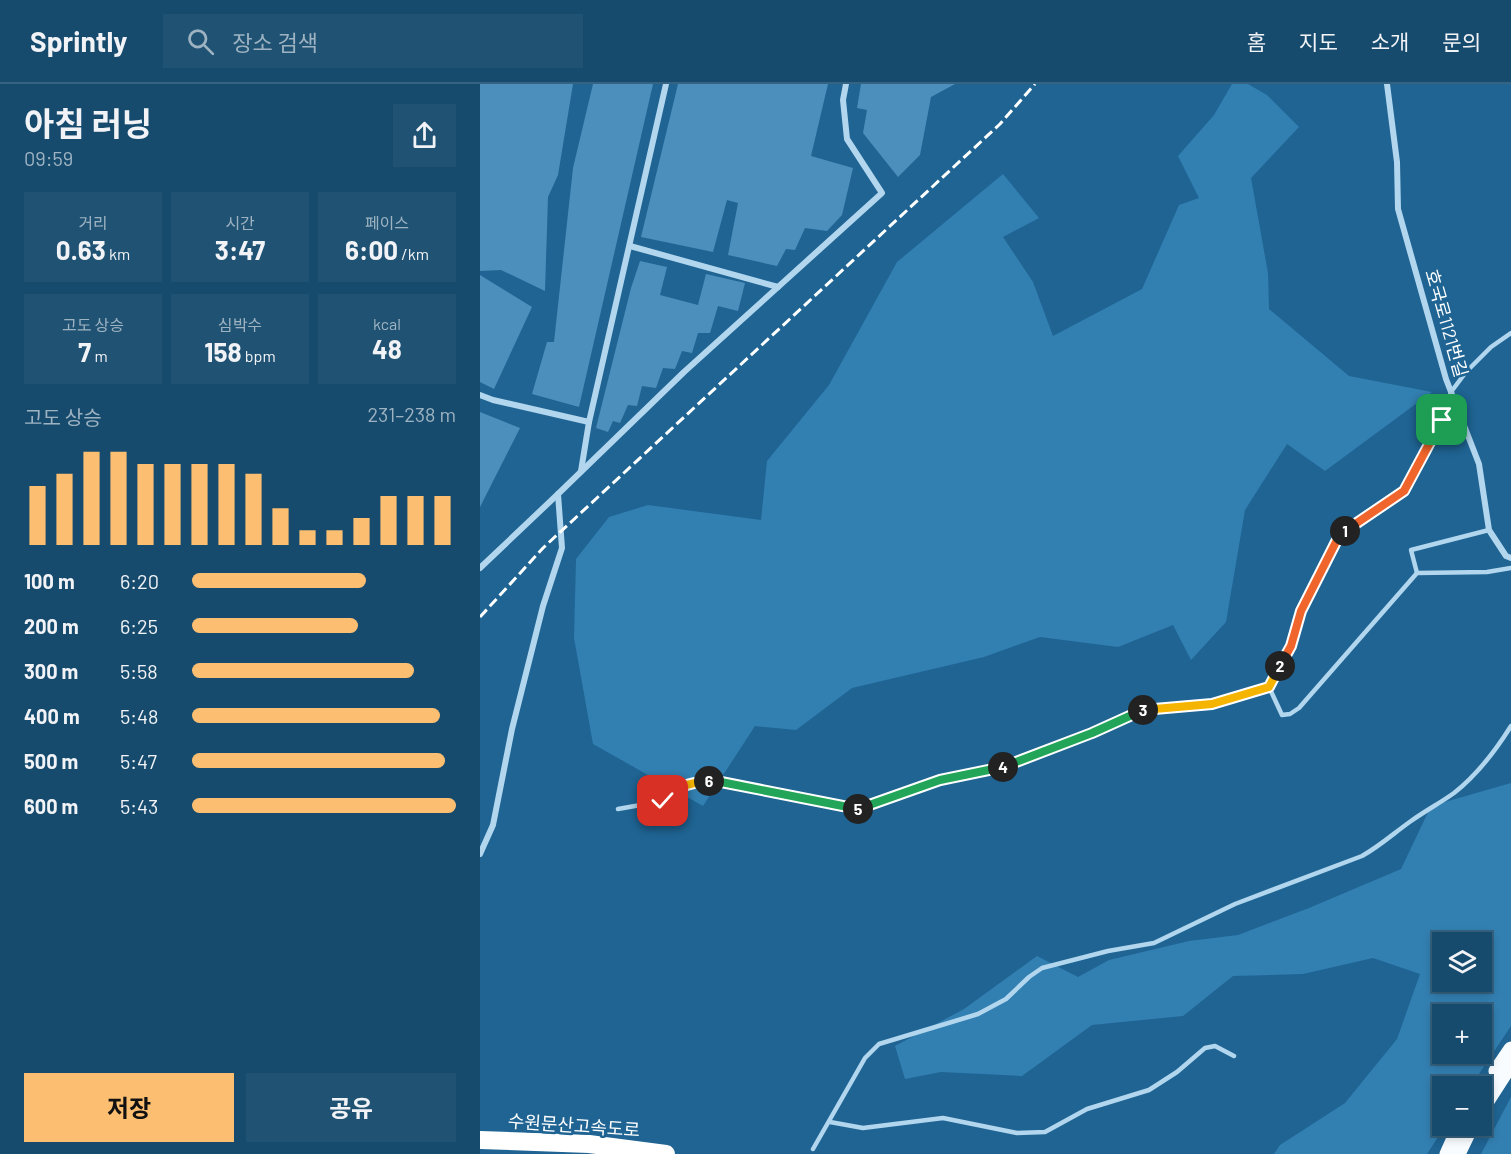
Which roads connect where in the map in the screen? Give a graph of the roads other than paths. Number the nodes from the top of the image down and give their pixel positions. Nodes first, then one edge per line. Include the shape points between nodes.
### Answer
1 (666, 84) edge
2 (846, 84) edge
3 (1387, 84) edge
4 (630, 246) junction
5 (778, 287) junction
6 (1511, 333) edge
7 (1451, 392) junction
8 (480, 395) edge
9 (589, 422) junction
10 (581, 471) junction
11 (558, 494) junction
12 (1489, 530) junction
13 (1511, 558) edge
14 (480, 568) edge
15 (1511, 568) edge
16 (1417, 573) junction
17 (1269, 687) junction
18 (1511, 726) edge
19 (618, 809) dead end
20 (480, 854) edge
21 (1511, 1049) edge
22 (1234, 1056) dead end
23 (1511, 1064) edge
24 (1492, 1077) edge
25 (1492, 1093) edge
26 (830, 1122) junction
27 (1455, 1136) edge
28 (1467, 1136) edge
29 (480, 1140) edge
30 (813, 1149) dead end
31 (666, 1154) edge
32 (1447, 1154) edge
33 (1458, 1154) edge

1 - 4 street
2 - 5 street via 843,100 848,139 882,193
3 - 7 street, 호국로1121번길 via 1397,162 1398,209
4 - 5 street
4 - 9 street
5 - 10 street
6 - 7 lane via 1491,347
7 - 12 street, 호국로1121번길 via 1479,464
7 - 17 lane via 1442,420 1404,491 1339,536
8 - 9 street
9 - 10 street
10 - 11 street
11 - 14 street
11 - 20 street via 562,548 512,729 493,825
12 - 13 street, 호국로1121번길
12 - 16 lane via 1411,550
15 - 16 lane
16 - 17 lane via 1299,708 1282,715
17 - 19 lane via 1212,704 1143,710 1017,763 940,780 858,809 716,781 688,783 663,801
18 - 26 lane via 1501,743 1454,792 1362,856 1235,904 1154,943 1042,968 1006,999 978,1014 879,1044 865,1058
21 - 24 main road
22 - 26 lane via 1215,1046 1205,1048 1149,1090 1087,1109 1045,1132 1017,1133 943,1118 863,1128
23 - 25 main road
26 - 30 lane
27 - 32 main road
28 - 33 main road
29 - 31 highway, 수원문산고속도로 via 589,1144

